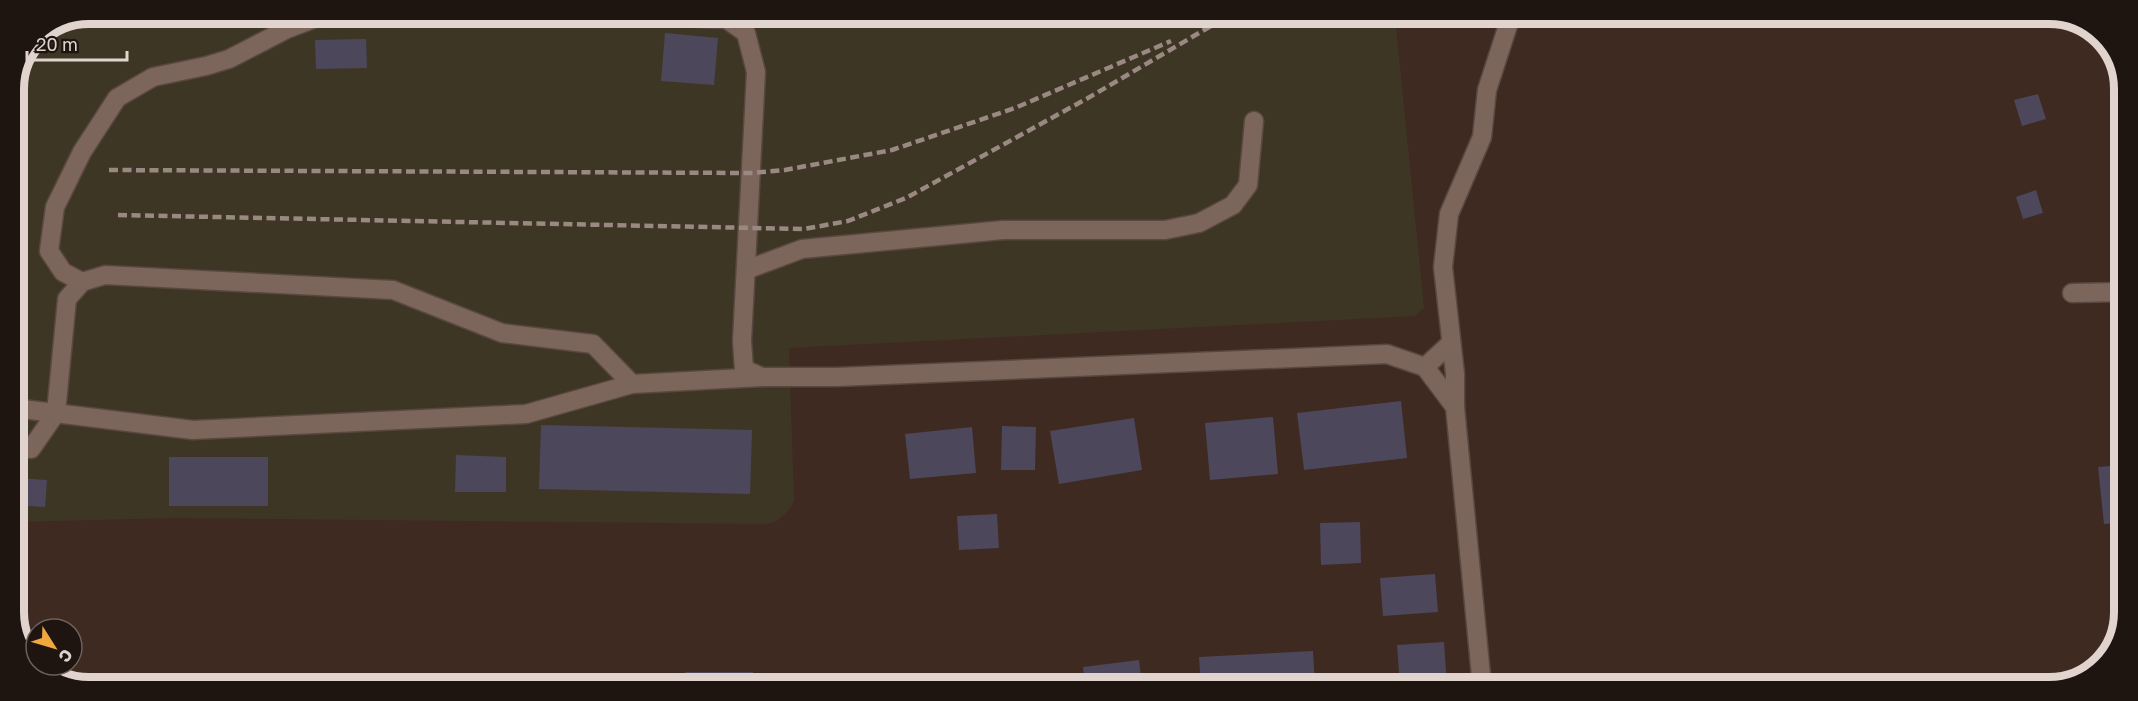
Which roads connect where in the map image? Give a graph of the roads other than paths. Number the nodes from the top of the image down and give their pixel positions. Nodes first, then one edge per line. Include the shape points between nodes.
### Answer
1 (300, 24) edge
2 (733, 24) edge
3 (1508, 24) edge
4 (1254, 122) dead end
5 (746, 270) junction
6 (82, 282) junction
7 (2072, 292) dead end
8 (2114, 292) edge
9 (1451, 343) junction
10 (1425, 367) junction
11 (762, 377) junction
12 (632, 384) junction
13 (1455, 407) junction
14 (24, 409) edge
15 (56, 413) junction
16 (31, 449) dead end
17 (1481, 677) edge

1 - 6 street via 229,59 153,77 117,98 82,152 55,207 49,251 63,272
2 - 5 street via 746,33 756,72
3 - 9 street via 1487,90 1482,137 1449,213 1443,267
4 - 5 street via 1248,185 1233,205 1199,223 1165,230 1003,230 802,249
5 - 11 street via 744,369
6 - 12 street via 105,275 393,290 502,333 593,344
6 - 15 street via 67,299
7 - 8 street
9 - 10 street
9 - 13 street
10 - 11 street via 1387,354
10 - 13 street
11 - 12 street
12 - 15 street via 526,414 490,416 193,430
13 - 17 street
14 - 15 street
15 - 16 street

